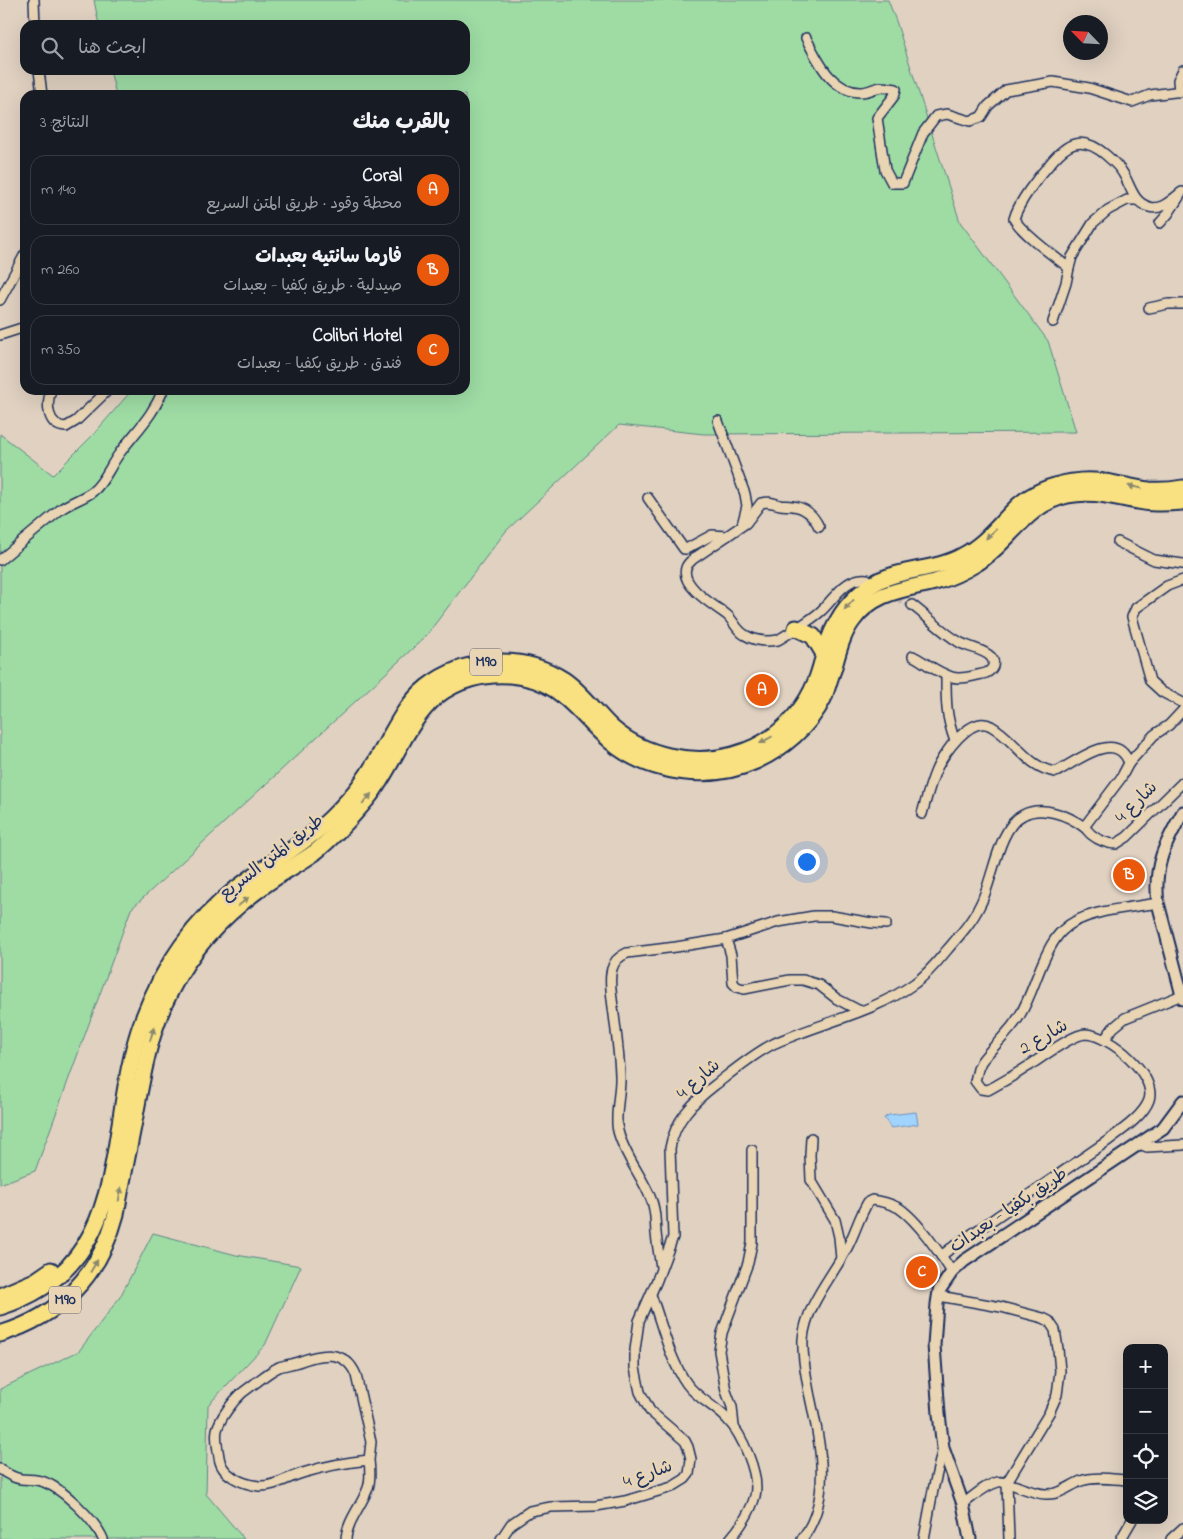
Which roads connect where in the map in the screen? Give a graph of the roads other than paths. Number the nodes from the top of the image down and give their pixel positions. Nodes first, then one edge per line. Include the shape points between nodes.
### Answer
1 (34, 0) edge
2 (35, 20) edge
3 (806, 38) dead end
4 (1183, 70) edge
5 (40, 75) edge
6 (41, 90) edge
7 (1181, 92) edge
8 (1182, 191) edge
9 (1137, 200) junction
10 (1160, 223) dead end
11 (20, 263) edge
12 (1069, 268) junction
13 (0, 300) edge
14 (1183, 304) edge
15 (1149, 308) dead end
16 (1053, 322) dead end
17 (20, 329) edge
18 (0, 335) edge
19 (50, 395) edge
20 (103, 395) edge
21 (161, 395) edge
22 (718, 421) dead end
23 (1183, 488) edge
24 (648, 498) dead end
25 (1183, 502) edge
26 (742, 526) junction
27 (819, 527) dead end
28 (727, 536) junction
29 (1118, 542) dead end
30 (0, 560) edge
31 (1183, 564) edge
32 (867, 578) dead end
33 (1183, 580) edge
34 (912, 605) tunnel mouth
35 (796, 628) junction
36 (824, 654) junction
37 (913, 656) dead end
38 (946, 676) junction
39 (1183, 703) edge
40 (1183, 710) edge
41 (955, 742) junction
42 (1129, 763) junction
43 (1183, 782) edge
44 (1183, 812) edge
45 (922, 814) dead end
46 (1084, 827) junction
47 (1158, 903) junction
48 (886, 924) dead end
49 (726, 939) junction
50 (1182, 997) edge
51 (860, 1011) junction
52 (1104, 1039) junction
53 (1183, 1101) edge
54 (811, 1138) dead end
55 (1140, 1144) junction
56 (1183, 1145) edge
57 (752, 1150) dead end
58 (91, 1234) junction
59 (941, 1256) junction
60 (841, 1258) junction
61 (661, 1267) junction
62 (952, 1272) junction
63 (651, 1295) junction
64 (0, 1296) edge
65 (938, 1296) junction
66 (0, 1307) edge
67 (0, 1334) edge
68 (734, 1427) junction
69 (943, 1448) junction
70 (369, 1460) junction
71 (0, 1469) edge
72 (1123, 1480) edge
73 (1007, 1482) junction
74 (963, 1504) junction
75 (1130, 1524) edge
76 (1183, 1528) edge
77 (103, 1539) edge
78 (346, 1539) edge
79 (501, 1539) edge
80 (730, 1539) edge
81 (802, 1539) edge
82 (924, 1539) edge
83 (970, 1539) edge
84 (1008, 1539) edge
85 (1121, 1539) edge
86 (1171, 1539) edge

1 - 2 street
3 - 7 street via 818,62 833,81 848,92 896,88 894,96 877,118 885,170 892,183 903,183 923,133 936,116 947,114 970,121 981,117 1006,90 1053,82 1089,88 1132,102 1150,95
4 - 7 street via 1178,80
5 - 6 street
8 - 9 street via 1157,208
8 - 10 street
9 - 12 street via 1127,200 1093,223
9 - 12 street via 1118,166 1094,146 1078,143 1058,154 1030,190 1014,219
11 - 13 street
12 - 16 street
14 - 15 street
17 - 18 street
19 - 20 street via 49,415 58,426 66,427
21 - 30 street via 153,411 93,491 61,509
22 - 26 street via 745,494 747,506
23 -> 36 highway, طريق المتن السريع / M90 via 1151,490 1087,480 1052,486 1021,504 966,554 950,562 882,580 858,595 838,619
24 - 28 street via 685,549 712,535
67 -> 25 highway, طريق المتن السريع / M90 via 29,1323 60,1303 92,1270 101,1253 113,1228 143,1071 156,1021 186,963 209,934 240,904 314,853 337,833 372,793 417,717 441,693 479,677 528,678 561,693 614,745 639,759 670,770 690,772 734,768 770,754 788,742 815,712 824,697 842,641 854,619 888,593 940,580 976,563 996,548 1029,513 1063,496 1089,492 1144,502
26 - 27 street via 761,503 772,501 805,510
26 - 28 street
28 - 35 street via 687,564 688,581 750,638 778,640
29 - 31 street via 1154,560
32 - 35 street via 848,584 821,611
33 - 39 street via 1168,586 1136,608 1132,618 1150,682
34 - 38 street via 959,642 989,655 993,660 994,667 986,673 957,679
35 - 36 highway via 813,636
36 -> 58 highway, طريق المتن السريع / M90 via 810,694 783,728 748,750 715,758 691,760 648,749 621,735 565,681 526,664 484,662 444,676 426,688 405,710 372,768 338,812 300,845 226,897 192,932 172,959 137,1037 111,1174
37 - 38 street
38 - 41 street via 948,724
40 - 42 street
41 - 42 street via 973,726 986,724 1044,770 1056,772 1105,747 1119,750
41 - 45 street via 936,770
42 - 46 street
43 - 46 street, شارع 4 via 1121,841 1104,842
44 - 47 main road via 1160,861 1156,888
46 - 51 street, شارع 4 via 1050,812 1031,812 1019,817 1010,826 981,904 964,930 915,984
47 - 50 main road
47 - 52 street, شارع 2 via 1088,915 1062,930 1048,950 1019,1017 981,1062 975,1081 988,1090 1075,1036 1086,1034
48 - 49 street via 814,916 778,922
49 - 51 street via 732,960 732,981 737,987 744,989 790,980 809,981
49 - 61 street via 626,953 619,956 612,968 620,1077 617,1129 653,1202
50 - 52 street via 1120,1021
51 - 61 street, شارع 4 via 773,1044 700,1096 684,1113 671,1142 673,1237
52 - 59 street, شارع 2 via 1121,1050 1144,1076 1150,1094 1143,1110 1106,1142
53 - 55 main road, طريق بكفيا - بعبدات via 1163,1128
54 - 60 street via 811,1180 835,1220
55 - 56 street via 1147,1147
55 - 62 main road, طريق بكفيا - بعبدات
57 - 68 street via 752,1243 719,1351
58 - 64 highway via 42,1277
58 - 66 highway, طريق المتن السريع / M90 via 57,1278 20,1301
59 - 60 street via 907,1215 892,1205 870,1200
59 - 62 street
60 - 81 street via 812,1307 803,1338 805,1373 821,1465 820,1499
61 - 63 street, شارع 4
62 - 65 main road, طريق بكفيا - بعبدات
63 - 68 street via 679,1372 688,1386
63 - 79 street, شارع 4 via 639,1320 636,1336 637,1381 650,1411 685,1441 690,1454 686,1479 672,1487 624,1501 530,1511 510,1524
65 - 69 main road, طريق بكفيا - بعبدات via 934,1345
65 - 73 street via 1043,1318 1055,1330 1060,1371 1056,1395
68 - 80 street via 756,1483 755,1496 744,1520
69 - 74 main road, طريق بكفيا - بعبدات
69 - 82 street
70 - 70 street via 327,1467 274,1484 257,1486 234,1478 222,1468 216,1431 231,1404 265,1375 306,1359 331,1354 346,1362 356,1375 371,1442
70 - 78 street via 368,1490
71 - 77 street via 14,1478 53,1486 83,1511
72 - 73 street via 1083,1480 1052,1494 1038,1494
73 - 74 street via 990,1485
73 - 84 street
74 - 83 main road, طريق بكفيا - بعبدات
75 - 85 street
76 - 86 street

